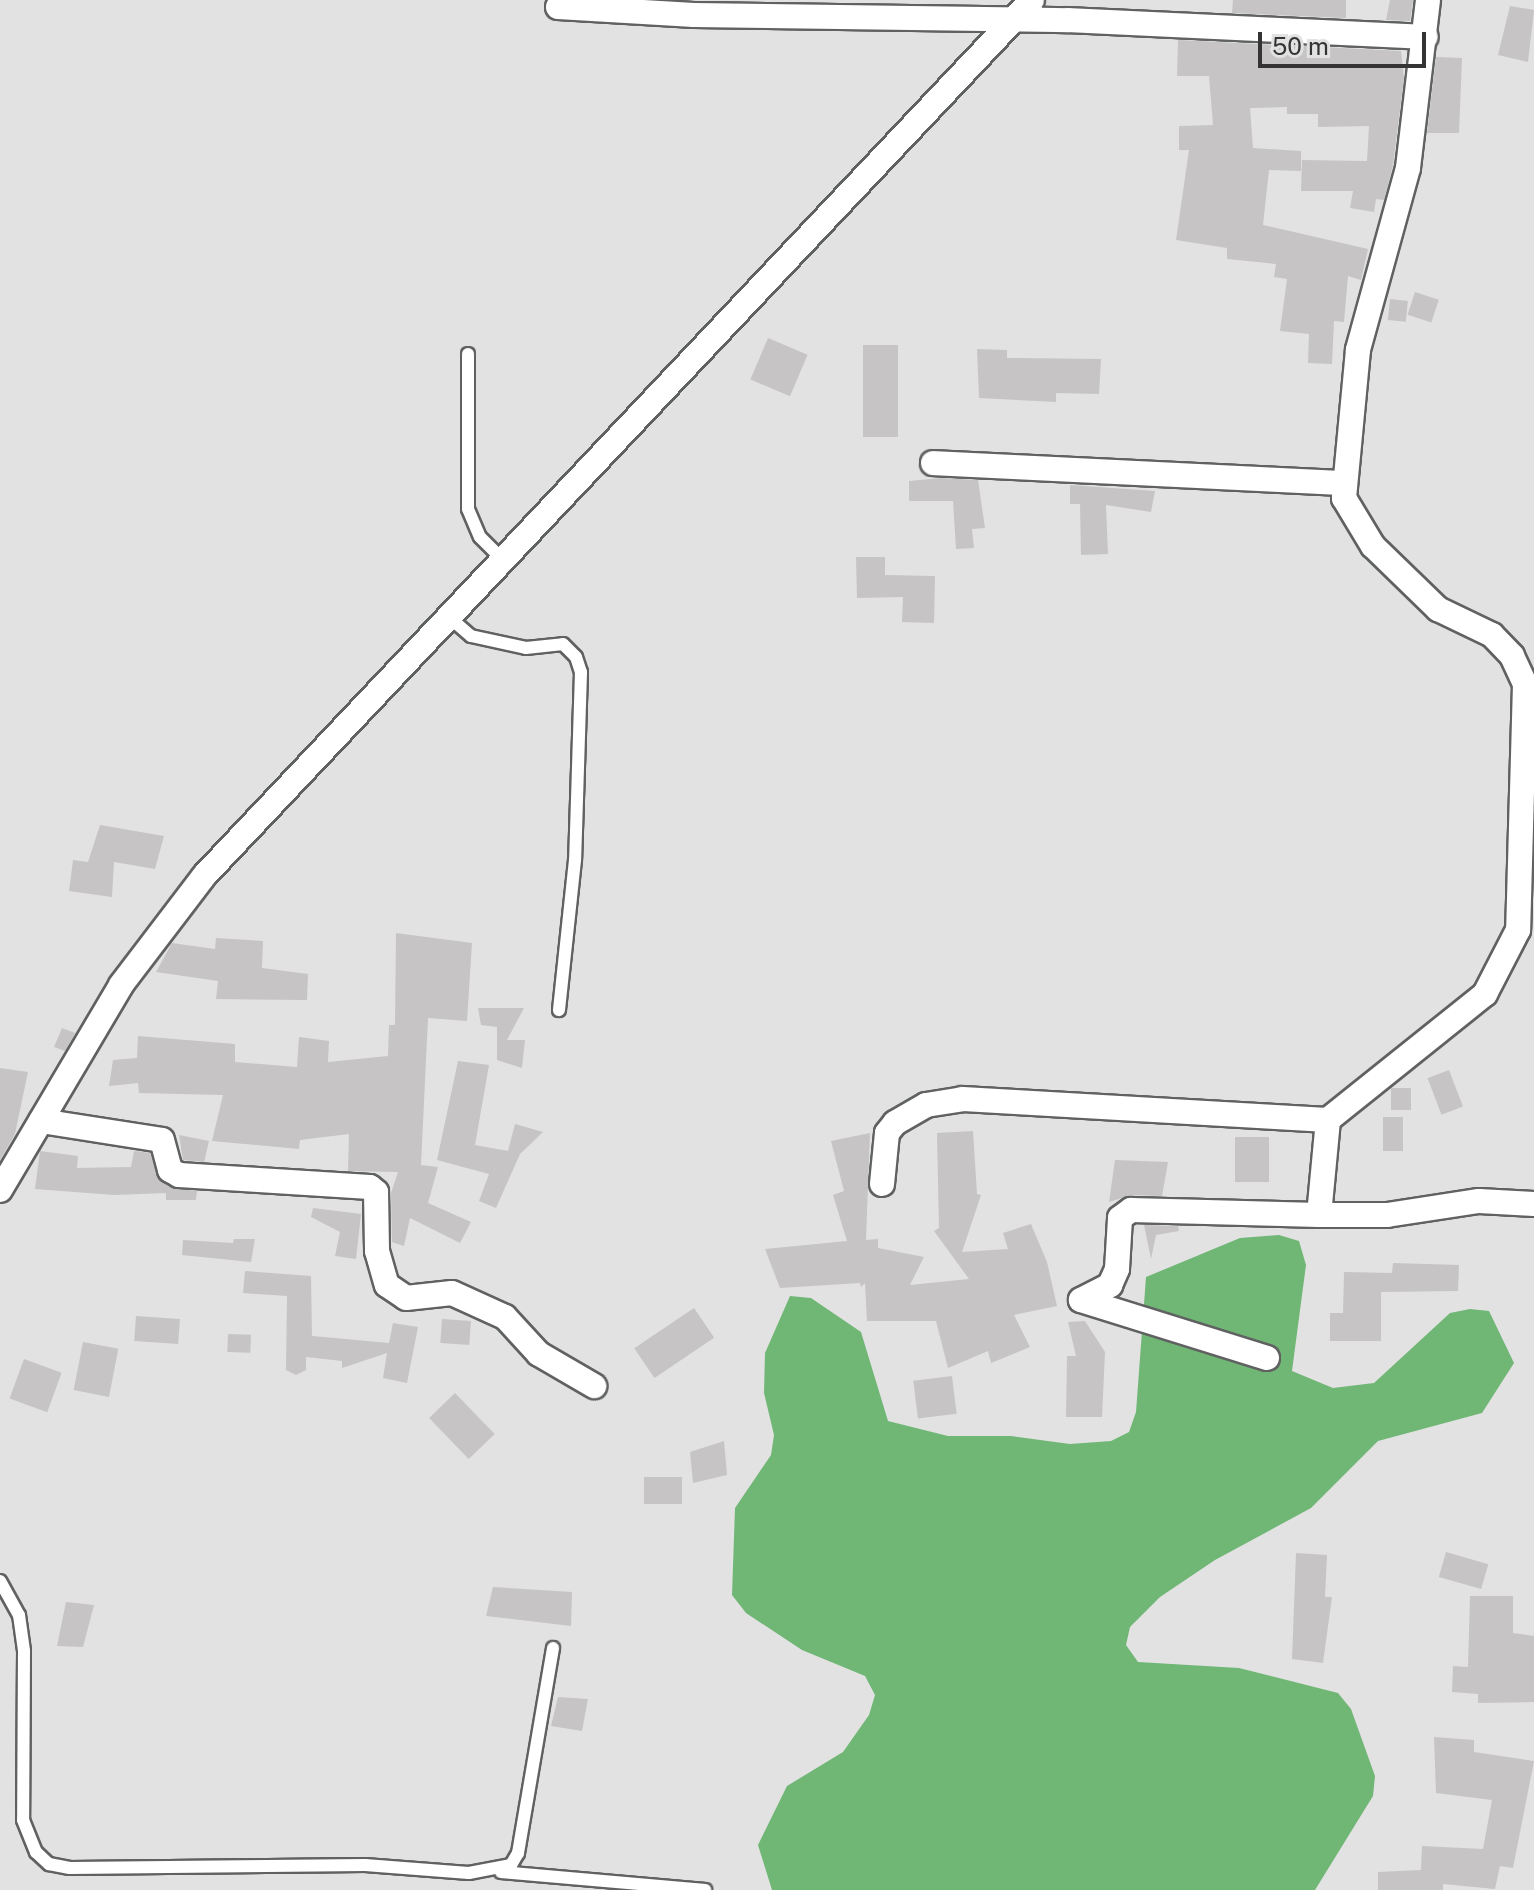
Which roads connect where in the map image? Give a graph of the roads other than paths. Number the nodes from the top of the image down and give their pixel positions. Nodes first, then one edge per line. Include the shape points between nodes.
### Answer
1 (1032, 0) edge
2 (1428, 0) edge
3 (558, 7) dead end
4 (1013, 19) junction
5 (1426, 37) junction
6 (468, 354) dead end
7 (933, 463) dead end
8 (1345, 483) junction
9 (503, 560) junction
10 (449, 617) junction
11 (559, 1010) dead end
12 (1328, 1120) junction
13 (41, 1121) junction
14 (882, 1184) dead end
15 (0, 1190) edge
16 (1534, 1204) edge
17 (1319, 1215) junction
18 (1267, 1358) dead end
19 (594, 1386) dead end
20 (0, 1581) edge
21 (553, 1648) dead end
22 (496, 1871) junction
23 (705, 1890) edge

1 - 4 street
2 - 5 street
3 - 4 street via 709,15
4 - 5 street
4 - 9 street
5 - 8 street via 1408,168 1358,350
6 - 9 lane via 468,509 480,537
7 - 8 street
8 - 12 street via 1344,498 1373,546 1438,609 1492,635 1512,656 1525,684 1527,709 1513,947 1485,994
9 - 10 street
10 - 11 lane via 471,636 526,648 563,644 581,672 575,860
10 - 13 street via 204,876 121,985
12 - 14 street via 962,1099 926,1105 895,1123 887,1133
12 - 17 street
13 - 15 street
13 - 19 street via 162,1140 170,1170 179,1175 370,1187 376,1192 377,1251 387,1285 406,1298 452,1293 493,1311 539,1354
16 - 17 street via 1501,1199 1387,1215
17 - 18 street via 1131,1210 1120,1218 1117,1269 1110,1285 1081,1300
20 - 22 lane via 19,1615 24,1651 23,1820 28,1839 49,1864
21 - 22 lane via 518,1853 511,1865
22 - 23 lane

